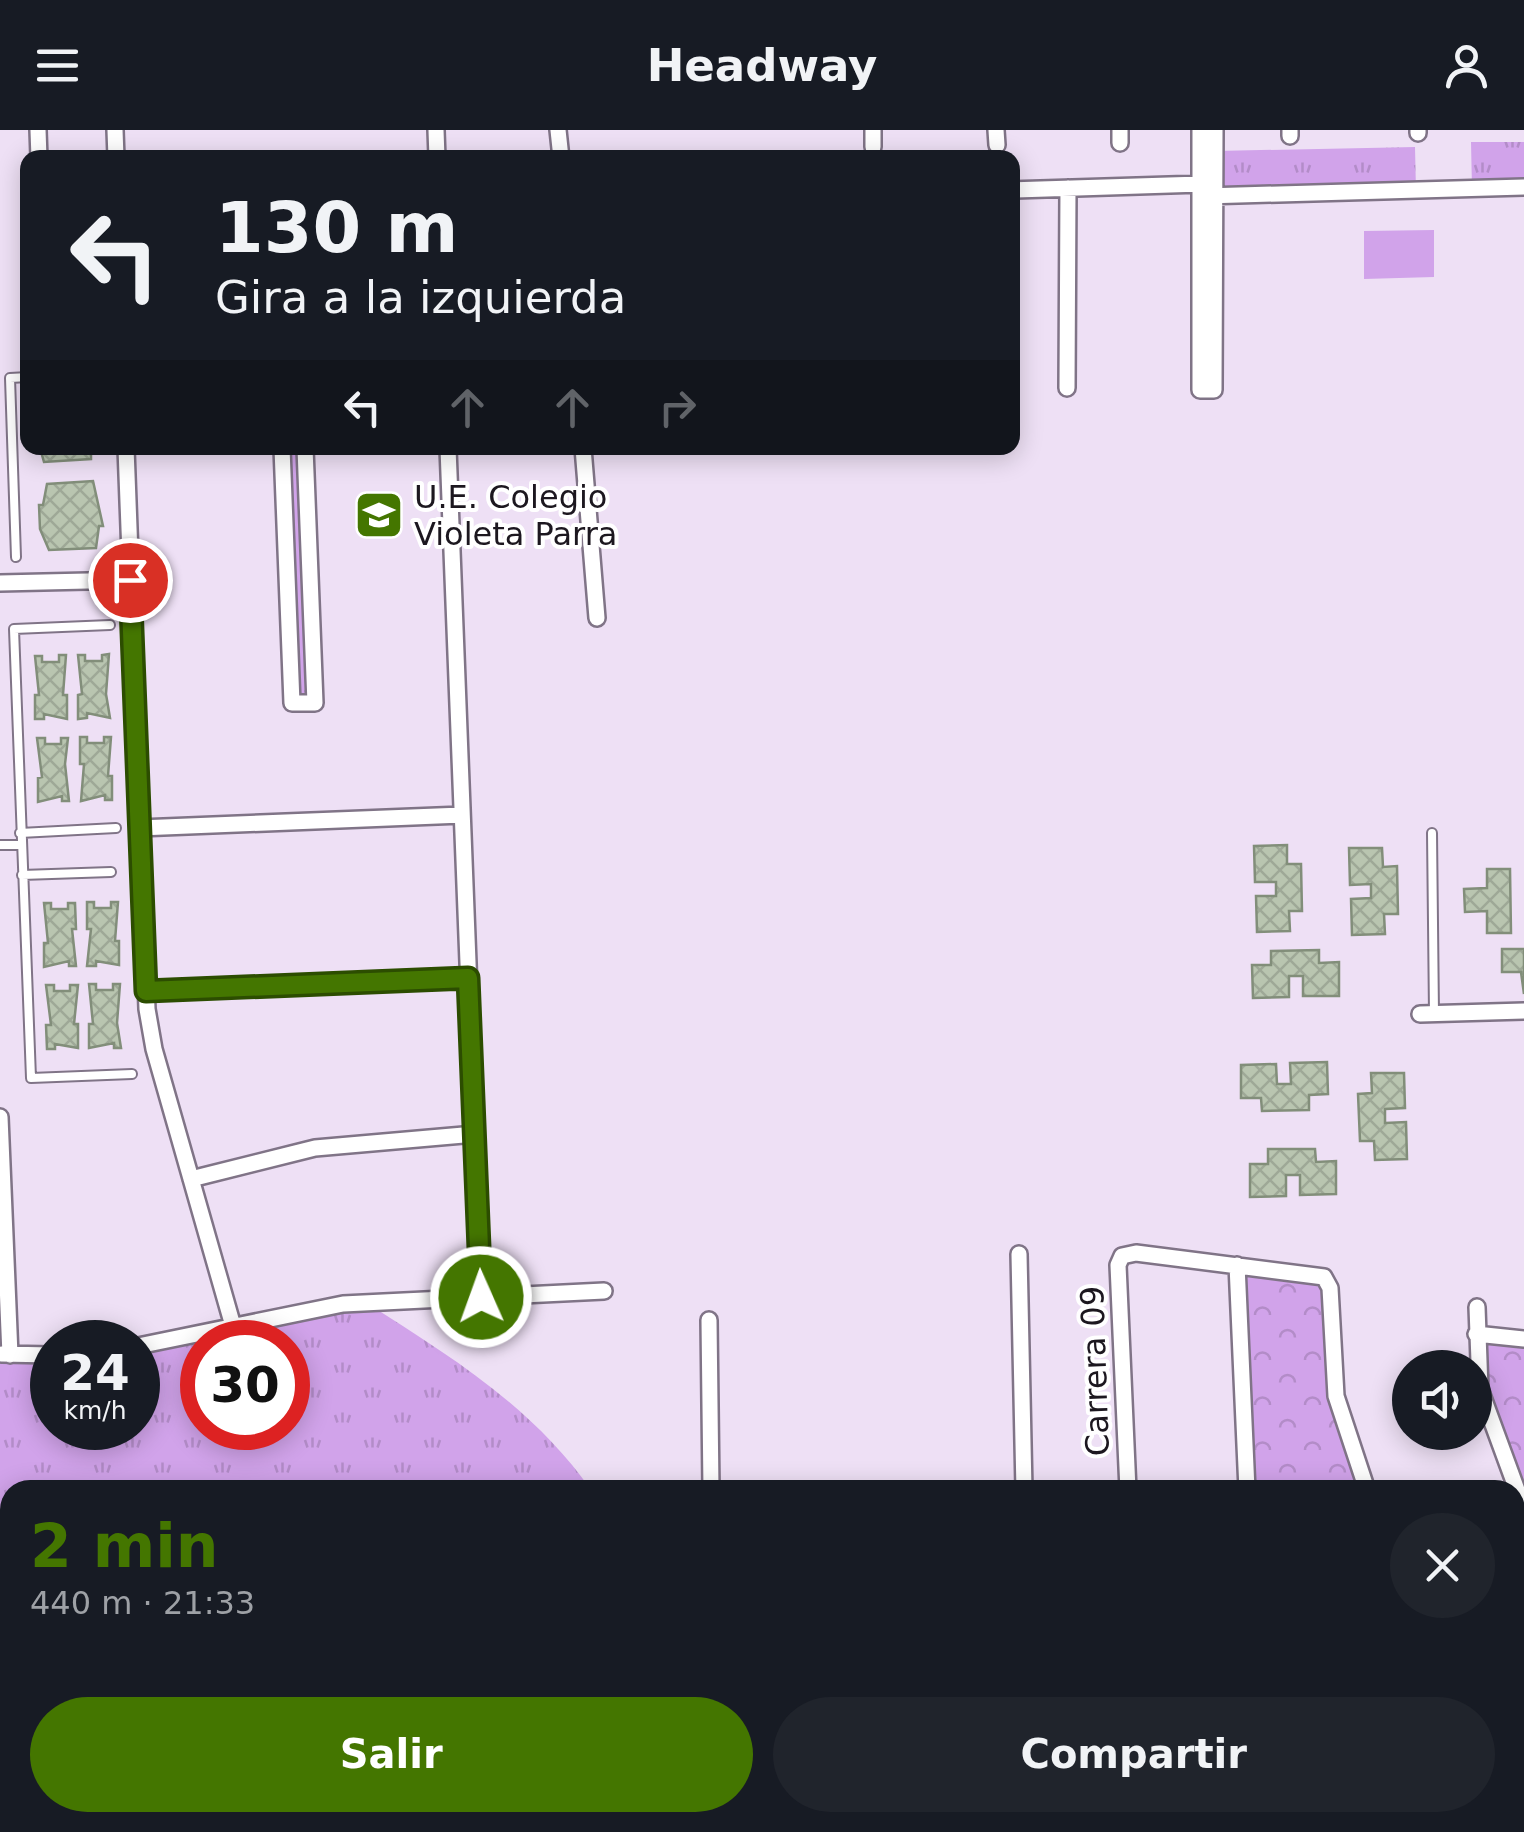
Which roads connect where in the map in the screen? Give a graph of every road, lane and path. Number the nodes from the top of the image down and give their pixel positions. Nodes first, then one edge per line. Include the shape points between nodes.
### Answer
1 (1200, 130) edge
2 (1215, 130) edge
3 (1524, 187) edge
4 (1068, 188) junction
5 (1020, 190) edge
6 (1205, 192) junction
7 (20, 377) edge
8 (1067, 388) dead end
9 (126, 455) edge
10 (282, 455) edge
11 (306, 455) edge
12 (448, 455) edge
13 (584, 455) edge
14 (0, 470) edge
15 (14, 470) junction
16 (16, 557) dead end
17 (130, 580) junction
18 (0, 583) edge
19 (597, 618) dead end
20 (110, 625) dead end
21 (462, 815) junction
22 (116, 828) dead end
23 (139, 828) junction
24 (20, 833) junction
25 (1432, 833) dead end
26 (0, 845) edge
27 (21, 846) junction
28 (111, 872) dead end
29 (22, 875) junction
30 (468, 978) junction
31 (146, 991) junction
32 (1524, 1011) edge
33 (1427, 1014) joint
34 (132, 1074) dead end
35 (0, 1117) edge
36 (474, 1134) junction
37 (191, 1179) junction
38 (1019, 1254) dead end
39 (1237, 1265) junction
40 (604, 1291) dead end
41 (481, 1297) junction
42 (1476, 1307) dead end
43 (231, 1320) edge
44 (263, 1320) edge
45 (709, 1320) dead end
46 (1476, 1334) junction
47 (1524, 1339) edge
48 (5, 1355) edge
49 (711, 1480) edge
50 (1024, 1480) edge
51 (1128, 1480) edge
52 (1247, 1480) edge
53 (1365, 1480) edge
54 (1513, 1480) edge

1 - 6 street
2 - 6 street
3 - 6 street
4 - 5 street
4 - 6 street
4 - 8 street
6 - 6 street via 1200,390 1214,390
7 - 15 lane via 10,378
9 - 17 street
10 - 11 street via 292,704 316,703
12 - 21 street
13 - 19 street
14 - 15 lane
15 - 16 lane
17 - 18 street
17 - 23 street
20 - 24 lane via 14,629
21 - 23 street
21 - 30 street
22 - 24 lane
23 - 31 street
24 - 27 lane
25 - 33 lane
26 - 27 lane
27 - 29 lane
28 - 29 lane
29 - 34 lane via 32,1078
30 - 31 street
30 - 36 street
31 - 37 street via 154,1049
32 - 33 street
35 - 48 street
36 - 37 street via 315,1148
36 - 41 street
37 - 43 street
38 - 50 street
39 - 51 street, Carrera 09 via 1128,1254 1118,1264
39 - 52 street
39 - 53 street via 1319,1274 1330,1288 1336,1396
40 - 41 street
41 - 44 street via 343,1304
42 - 46 street
45 - 49 street
46 - 47 street
46 - 54 street via 1480,1389

